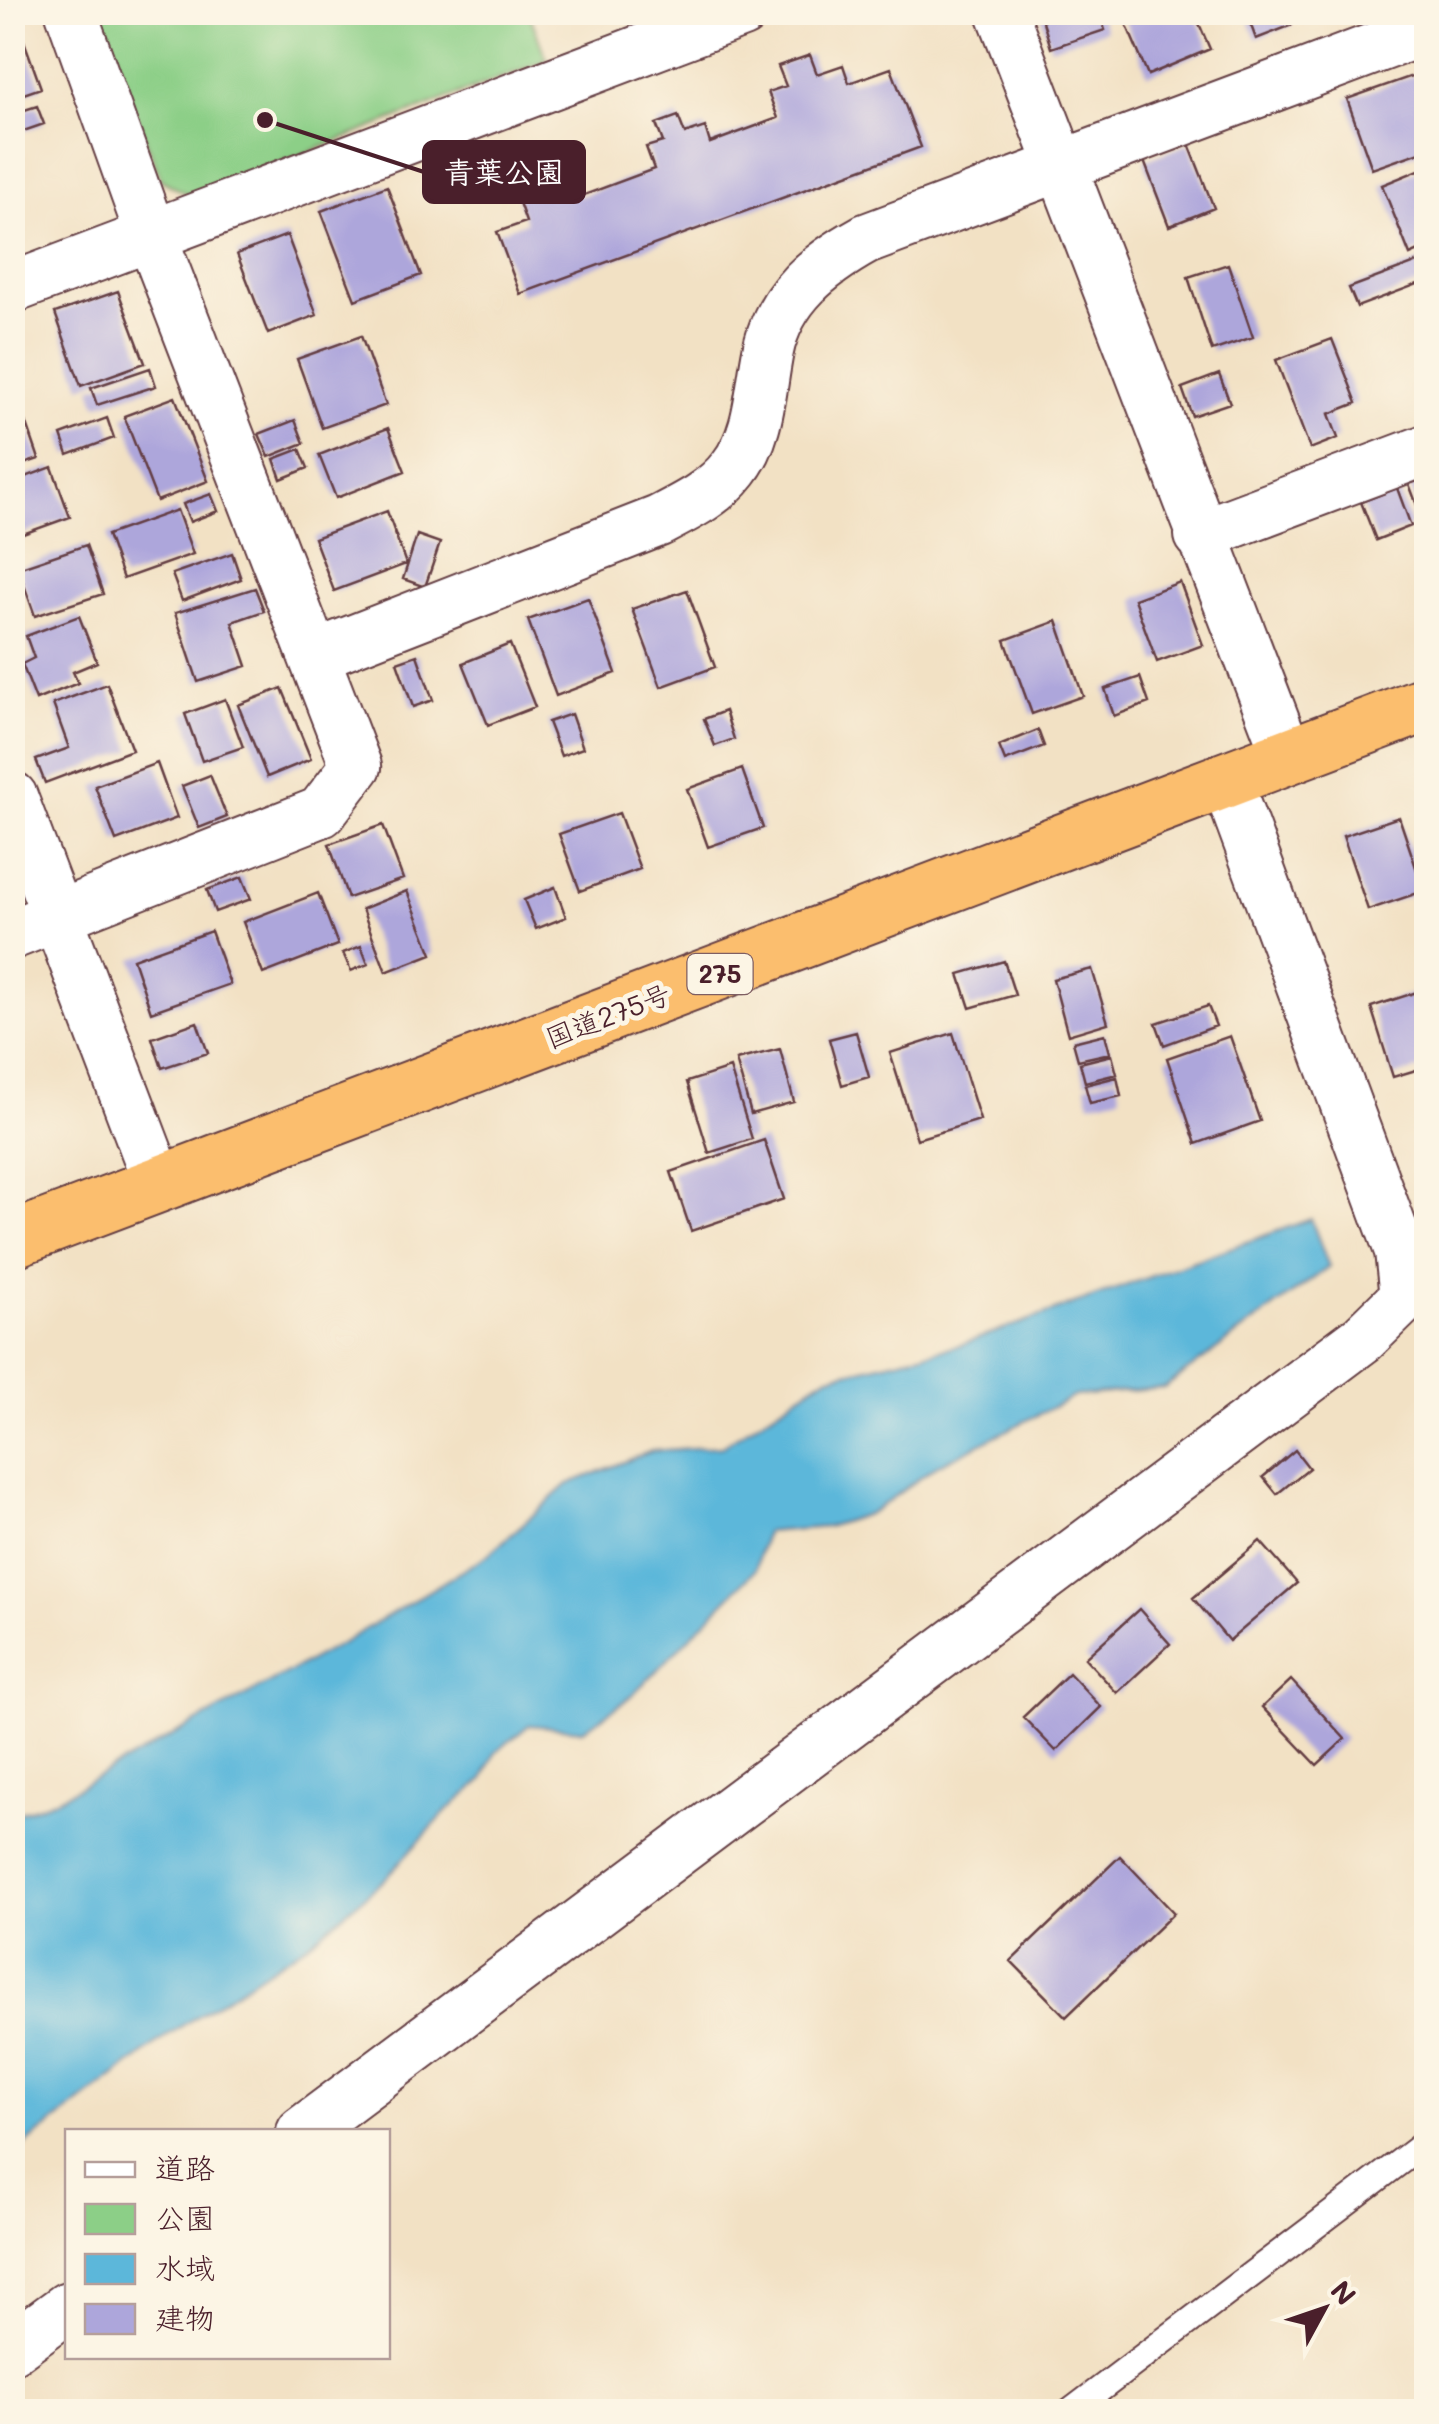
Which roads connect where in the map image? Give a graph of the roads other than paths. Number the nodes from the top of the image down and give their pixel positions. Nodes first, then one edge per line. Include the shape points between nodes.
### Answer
1 (71, 12) edge
2 (742, 12) edge
3 (1002, 12) edge
4 (1426, 29) edge
5 (1059, 168) junction
6 (151, 235) junction
7 (12, 288) edge
8 (1426, 450) edge
9 (1200, 535) junction
10 (316, 655) junction
11 (1426, 704) edge
12 (1288, 757) junction
13 (1226, 784) junction
14 (12, 797) edge
15 (35, 925) edge
16 (158, 1184) junction
17 (12, 1240) edge
18 (306, 2129) edge
19 (1426, 2142) edge
20 (65, 2309) edge
21 (12, 2348) edge
22 (1070, 2412) edge

1 - 6 street
2 - 6 street
3 - 5 street
4 - 5 street
5 - 9 street
5 - 10 street via 866,239 821,265 787,304 769,346 759,415 736,468 698,500
6 - 7 street
6 - 10 street
8 - 9 street
9 - 12 street
10 - 15 street via 356,766 321,812
11 - 12 highway, 国道275号 / 275
12 - 13 highway, 国道275号 / 275
13 - 16 highway, 国道275号 / 275
13 - 18 street via 1400,1251 1405,1297 1363,1338
14 - 15 street
15 - 16 street
16 - 17 highway, 国道275号 / 275
19 - 22 lane
20 - 21 street

